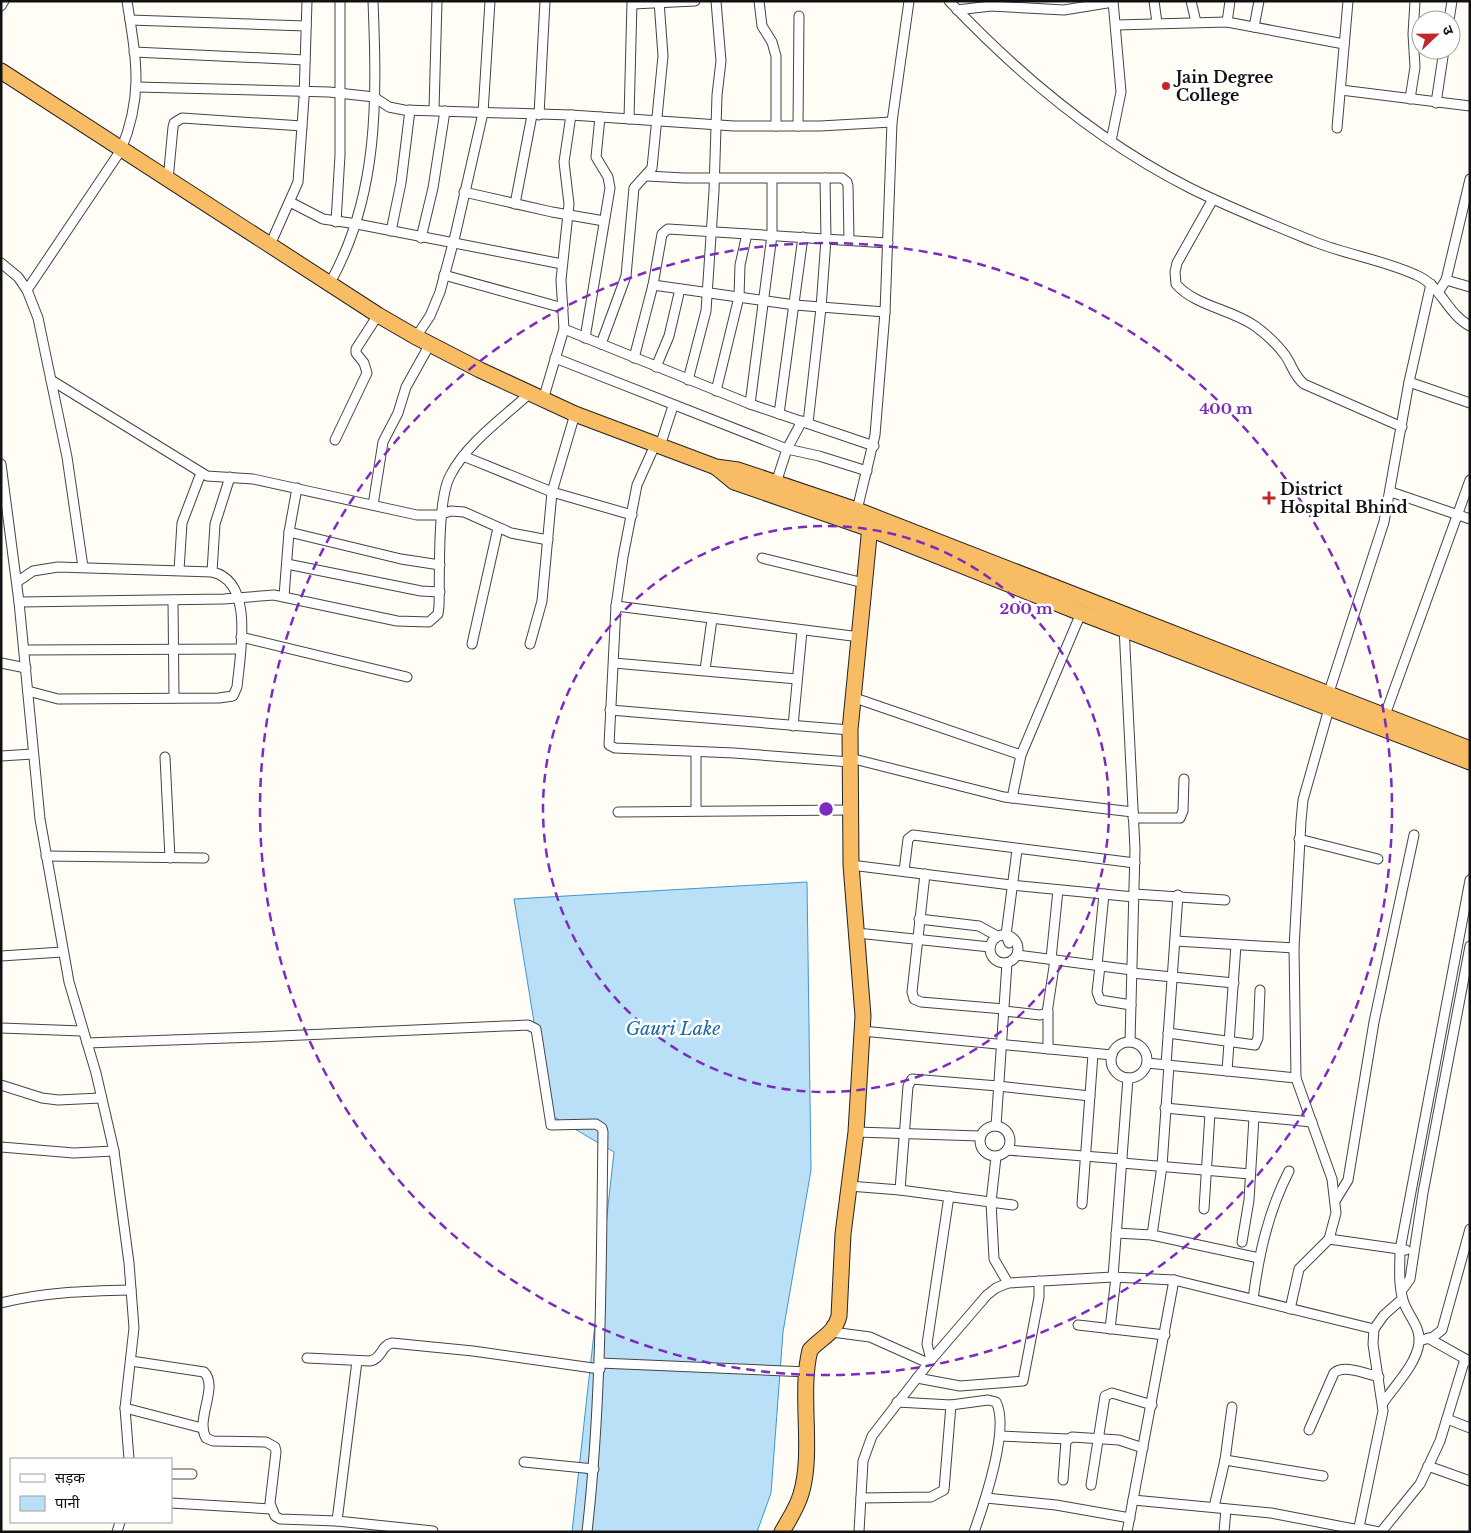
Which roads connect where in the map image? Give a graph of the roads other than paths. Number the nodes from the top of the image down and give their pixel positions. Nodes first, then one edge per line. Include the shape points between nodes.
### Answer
1 (4, 1) edge
2 (127, 1) edge
3 (307, 1) edge
4 (340, 1) edge
5 (372, 1) edge
6 (436, 1) edge
7 (490, 1) edge
8 (545, 1) edge
9 (695, 1) edge
10 (716, 1) edge
11 (759, 1) edge
12 (910, 1) edge
13 (949, 1) edge
14 (1113, 1) edge
15 (1154, 1) edge
16 (1191, 1) edge
17 (1230, 1) edge
18 (1260, 1) edge
19 (1348, 1) edge
20 (1415, 1) edge
21 (659, 2) edge
22 (633, 3) edge
23 (1, 6) edge
24 (957, 10) junction
25 (799, 16) dead end
26 (130, 20) junction
27 (1196, 22) junction
28 (1227, 22) junction
29 (1157, 23) junction
30 (1116, 25) junction
31 (306, 26) junction
32 (1254, 27) junction
33 (1344, 44) junction
34 (134, 52) junction
35 (305, 60) junction
36 (1442, 60) edge
37 (1, 71) edge
38 (137, 86) junction
39 (304, 90) junction
40 (1340, 90) junction
41 (340, 93) junction
42 (374, 97) junction
43 (1410, 99) junction
44 (1436, 103) junction
45 (1470, 106) edge
46 (410, 110) junction
47 (434, 110) junction
48 (445, 111) junction
49 (483, 113) junction
50 (536, 115) junction
51 (571, 115) junction
52 (600, 117) junction
53 (629, 119) junction
54 (657, 121) junction
55 (892, 122) junction
56 (716, 125) junction
57 (302, 126) junction
58 (776, 126) junction
59 (798, 126) junction
60 (1337, 128) dead end
61 (1111, 141) junction
62 (121, 150) junction
63 (647, 176) junction
64 (714, 178) junction
65 (825, 178) junction
66 (772, 179) junction
67 (168, 180) junction
68 (1470, 180) edge
69 (464, 192) junction
70 (1213, 199) junction
71 (1467, 200) edge
72 (290, 202) junction
73 (515, 204) junction
74 (569, 216) junction
75 (604, 221) junction
76 (336, 222) junction
77 (357, 224) junction
78 (391, 231) junction
79 (711, 232) junction
80 (746, 234) junction
81 (772, 235) junction
82 (803, 237) junction
83 (421, 238) junction
84 (826, 239) junction
85 (849, 240) junction
86 (888, 243) junction
87 (453, 244) junction
88 (270, 245) junction
89 (1, 263) edge
90 (562, 264) junction
91 (444, 275) junction
92 (1446, 280) junction
93 (330, 283) junction
94 (1431, 284) junction
95 (653, 285) junction
96 (1470, 287) edge
97 (680, 289) junction
98 (27, 290) junction
99 (1438, 291) junction
100 (707, 292) junction
101 (739, 297) junction
102 (765, 302) junction
103 (795, 305) junction
104 (562, 308) junction
105 (821, 308) junction
106 (885, 312) junction
107 (378, 315) junction
108 (1470, 326) edge
109 (564, 330) junction
110 (585, 338) junction
111 (423, 340) junction
112 (601, 344) junction
113 (556, 358) junction
114 (634, 358) junction
115 (656, 367) junction
116 (51, 380) junction
117 (688, 380) junction
118 (1409, 382) junction
119 (716, 391) junction
120 (536, 396) junction
121 (1470, 403) edge
122 (750, 404) junction
123 (673, 406) junction
124 (574, 414) junction
125 (779, 414) junction
126 (805, 422) junction
127 (1402, 427) junction
128 (335, 440) dead end
129 (657, 446) junction
130 (874, 446) junction
131 (787, 449) junction
132 (463, 456) junction
133 (1, 464) edge
134 (716, 467) junction
135 (867, 472) junction
136 (201, 474) junction
137 (230, 477) junction
138 (1470, 480) edge
139 (776, 483) junction
140 (297, 488) junction
141 (4, 492) edge
142 (552, 492) junction
143 (1391, 492) junction
144 (373, 505) junction
145 (857, 510) junction
146 (442, 513) junction
147 (1457, 514) junction
148 (632, 515) junction
149 (1470, 519) edge
150 (871, 522) junction
151 (498, 528) junction
152 (290, 532) junction
153 (548, 540) junction
154 (762, 558) dead end
155 (287, 564) junction
156 (440, 565) junction
157 (82, 567) junction
158 (179, 570) junction
159 (212, 572) junction
160 (17, 582) junction
161 (864, 583) junction
162 (440, 592) junction
163 (284, 596) junction
164 (237, 599) junction
165 (173, 600) junction
166 (19, 602) junction
167 (616, 606) junction
168 (1081, 613) junction
169 (1123, 613) junction
170 (712, 619) junction
171 (1124, 630) junction
172 (802, 631) junction
173 (242, 636) junction
174 (860, 637) junction
175 (472, 644) dead end
176 (530, 644) dead end
177 (173, 649) junction
178 (240, 649) junction
179 (24, 650) junction
180 (614, 663) junction
181 (1, 664) edge
182 (26, 668) junction
183 (705, 670) junction
184 (407, 677) dead end
185 (797, 678) junction
186 (28, 691) junction
187 (852, 697) junction
188 (174, 698) junction
189 (1330, 698) junction
190 (610, 710) junction
191 (1385, 715) junction
192 (792, 726) junction
193 (850, 730) junction
194 (1470, 749) edge
195 (696, 752) junction
196 (33, 754) junction
197 (1021, 754) junction
198 (1, 756) edge
199 (165, 757) dead end
200 (850, 760) junction
201 (1470, 762) edge
202 (1184, 779) dead end
203 (1012, 798) junction
204 (696, 810) junction
205 (850, 810) junction
206 (618, 812) dead end
207 (1133, 815) junction
208 (1414, 835) dead end
209 (1299, 839) junction
210 (1017, 850) junction
211 (46, 856) junction
212 (170, 858) junction
213 (204, 858) dead end
214 (1378, 859) dead end
215 (1135, 863) junction
216 (851, 865) junction
217 (904, 871) junction
218 (926, 874) junction
219 (1470, 880) edge
220 (1011, 885) junction
221 (1058, 890) junction
222 (1104, 894) junction
223 (1178, 895) junction
224 (1134, 896) junction
225 (1225, 900) dead end
226 (919, 919) junction
227 (857, 933) junction
228 (917, 940) junction
229 (1175, 941) junction
230 (1236, 945) junction
231 (1470, 946) edge
232 (990, 947) junction
233 (1294, 948) junction
234 (1008, 949) junction
235 (62, 952) junction
236 (1, 956) edge
237 (1053, 960) junction
238 (1099, 965) junction
239 (1132, 971) junction
240 (1172, 977) junction
241 (1234, 983) junction
242 (1260, 990) dead end
243 (1131, 1005) junction
244 (1004, 1010) junction
245 (1048, 1011) junction
246 (1, 1028) edge
247 (82, 1031) junction
248 (862, 1031) junction
249 (1168, 1033) junction
250 (87, 1042) junction
251 (1130, 1042) junction
252 (1229, 1043) junction
253 (1001, 1044) junction
254 (1048, 1049) junction
255 (1093, 1054) junction
256 (1112, 1056) junction
257 (1147, 1063) junction
258 (1167, 1065) junction
259 (1227, 1071) junction
260 (1128, 1078) junction
261 (1296, 1078) junction
262 (1, 1085) edge
263 (998, 1086) junction
264 (1090, 1096) junction
265 (101, 1098) junction
266 (1165, 1108) junction
267 (1210, 1112) junction
268 (1254, 1117) junction
269 (1312, 1122) junction
270 (996, 1126) junction
271 (856, 1132) junction
272 (905, 1133) junction
273 (980, 1136) junction
274 (1, 1147) edge
275 (1007, 1150) junction
276 (114, 1151) junction
277 (996, 1157) junction
278 (1087, 1157) junction
279 (1122, 1161) junction
280 (1162, 1166) junction
281 (1206, 1170) junction
282 (1289, 1171) dead end
283 (1250, 1174) junction
284 (849, 1186) junction
285 (900, 1190) junction
286 (949, 1196) junction
287 (1335, 1201) junction
288 (991, 1202) junction
289 (1082, 1204) dead end
290 (1013, 1206) dead end
291 (1204, 1210) dead end
292 (1470, 1229) edge
293 (1116, 1234) junction
294 (1152, 1235) junction
295 (1329, 1239) junction
296 (1242, 1242) dead end
297 (1400, 1250) junction
298 (1413, 1252) junction
299 (1259, 1258) junction
300 (1114, 1277) junction
301 (1174, 1280) junction
302 (1039, 1281) junction
303 (1008, 1283) junction
304 (131, 1290) junction
305 (1402, 1295) junction
306 (1253, 1299) junction
307 (1, 1303) edge
308 (1290, 1308) junction
309 (1078, 1325) dead end
310 (1110, 1329) junction
311 (1374, 1329) junction
312 (832, 1332) junction
313 (1165, 1335) junction
314 (1424, 1340) junction
315 (306, 1358) dead end
316 (1468, 1360) edge
317 (131, 1361) junction
318 (357, 1361) junction
319 (929, 1361) junction
320 (600, 1366) junction
321 (808, 1372) junction
322 (1379, 1377) junction
323 (917, 1378) junction
324 (897, 1402) junction
325 (1383, 1403) junction
326 (951, 1405) junction
327 (1152, 1405) junction
328 (1232, 1407) dead end
329 (125, 1408) junction
330 (1447, 1419) junction
331 (202, 1428) junction
332 (1470, 1428) edge
333 (1309, 1430) dead end
334 (1000, 1436) junction
335 (1098, 1438) junction
336 (1068, 1439) junction
337 (1143, 1448) junction
338 (129, 1458) edge
339 (1225, 1460) junction
340 (524, 1462) dead end
341 (1428, 1466) junction
342 (594, 1469) junction
343 (172, 1474) edge
344 (192, 1474) dead end
345 (1323, 1476) dead end
346 (1063, 1480) dead end
347 (1470, 1481) edge
348 (1091, 1485) dead end
349 (861, 1498) junction
350 (986, 1498) junction
351 (1133, 1500) junction
352 (172, 1503) edge
353 (271, 1508) junction
354 (1214, 1508) junction
355 (1226, 1508) junction
356 (1130, 1518) junction
357 (337, 1521) junction
358 (1359, 1530) edge
359 (433, 1531) edge
360 (587, 1532) edge
361 (782, 1532) edge
362 (859, 1532) edge
363 (974, 1532) edge
364 (1127, 1532) edge
365 (1224, 1532) edge
366 (1380, 1532) edge

1 - 23 street
2 - 26 street
3 - 31 street
4 - 41 street
5 - 42 street
6 - 47 street
7 - 49 street
8 - 50 street
9 - 21 street
10 - 56 street via 721,61
11 - 58 street via 762,26 776,56
12 - 55 street
13 - 24 street
14 - 24 street via 1064,10 991,6
14 - 30 street
15 - 29 street
16 - 27 street
17 - 28 street
18 - 32 street
19 - 33 street
20 - 43 street via 1416,67
21 - 22 street
21 - 54 street via 663,48
22 - 53 street
24 - 61 street via 1014,66 1069,112
25 - 59 street
26 - 31 street
26 - 34 street
27 - 28 street
27 - 29 street
28 - 32 street
29 - 30 street
30 - 61 street via 1121,92
31 - 35 street
32 - 33 street
33 - 40 street
34 - 35 street
34 - 38 street
35 - 39 street
36 - 44 street
37 - 62 highway
38 - 39 street
38 - 62 street via 134,114
39 - 41 street
39 - 57 street
40 - 43 street
40 - 60 street
41 - 42 street
41 - 76 street
42 - 46 street via 389,107
42 - 77 street via 371,150 364,202
43 - 44 street
44 - 45 street
46 - 47 street
46 - 78 street
47 - 48 street
48 - 49 street
48 - 83 street via 433,188
49 - 50 street
49 - 69 street
50 - 51 street
50 - 73 street
51 - 52 street
51 - 74 street via 564,162
52 - 53 street
52 - 75 street via 596,157 608,176 610,188
53 - 54 street
54 - 56 street
54 - 63 street via 652,168
55 - 59 street
55 - 86 street
56 - 58 street
56 - 64 street
57 - 67 street via 182,118 173,127
57 - 72 street via 298,182
58 - 59 street
61 - 70 street
62 - 67 highway
62 - 98 street
63 - 64 street
63 - 112 street via 634,188 626,276
64 - 66 street
64 - 79 street
65 - 66 street
65 - 84 street
65 - 85 street via 842,178 847,182
66 - 81 street
67 - 88 highway
68 - 71 street
69 - 73 street
69 - 87 street
70 - 94 street via 1324,245 1417,275
70 - 127 street via 1177,264 1176,284 1187,293 1260,330 1286,357 1304,384
71 - 92 street
72 - 76 street
72 - 88 street
73 - 74 street
74 - 75 street
74 - 90 street
75 - 110 street
76 - 77 street
77 - 78 street
77 - 93 street
78 - 83 street
79 - 80 street
79 - 95 street via 668,228 664,231
79 - 100 street
80 - 81 street
80 - 101 street via 740,265
81 - 82 street
81 - 102 street
82 - 84 street
82 - 103 street
83 - 87 street
84 - 85 street
84 - 105 street
85 - 86 street
86 - 106 street
87 - 90 street
87 - 91 street
88 - 93 highway
89 - 98 street via 18,276
90 - 104 street
91 - 104 street
91 - 111 street
92 - 96 street
92 - 99 street
93 - 107 highway
94 - 99 street
94 - 118 street
95 - 97 street
95 - 114 street
97 - 100 street
97 - 115 street via 669,336
98 - 116 street via 38,318
99 - 108 street via 1455,315
100 - 101 street
100 - 117 street via 704,321
101 - 102 street
101 - 119 street
102 - 103 street
102 - 122 street
103 - 105 street
103 - 125 street
104 - 109 street
105 - 106 street
105 - 126 street
106 - 130 street
107 - 111 highway
107 - 128 street via 356,349 367,373
109 - 110 street
109 - 113 street
110 - 112 street
111 - 120 highway
111 - 144 street via 398,413 383,442
112 - 114 street
113 - 120 street
113 - 123 street
114 - 115 street
115 - 117 street
116 - 136 street
116 - 157 street via 70,474
117 - 119 street
118 - 121 street
118 - 127 street
119 - 122 street
120 - 124 highway
120 - 132 street
122 - 125 street
123 - 129 street
123 - 131 street
124 - 129 highway
124 - 142 street
125 - 126 street
126 - 130 street
126 - 131 street
127 - 143 street
129 - 134 highway
129 - 148 street via 639,476
130 - 135 street
131 - 135 street
131 - 139 street
132 - 142 street
132 - 146 street via 445,488
133 - 141 street
134 - 139 highway via 738,470
134 - 150 highway via 734,482
135 - 145 street
136 - 137 street
136 - 158 street via 182,523
137 - 140 street
137 - 159 street via 214,524
138 - 147 street
139 - 145 highway
140 - 144 street
140 - 152 street
141 - 160 street
142 - 148 street
142 - 153 street
143 - 147 street
143 - 189 street
144 - 146 street via 417,515
145 - 150 highway
146 - 151 street via 464,512
146 - 156 street
147 - 149 street
147 - 191 street
148 - 167 street
150 - 161 highway
150 - 168 highway
150 - 169 highway
151 - 153 street
151 - 175 street
152 - 155 street
152 - 156 street via 396,558
153 - 176 street via 540,609
154 - 161 street
155 - 162 street via 421,592
155 - 163 street
156 - 162 street
157 - 158 street
157 - 160 street via 27,573
158 - 159 street
159 - 164 street via 230,580
160 - 166 street
161 - 174 highway
162 - 163 street via 438,614 434,619 412,624
163 - 164 street
164 - 165 street
164 - 173 street via 242,617
165 - 166 street
165 - 177 street
166 - 179 street
167 - 170 street
167 - 180 street
168 - 171 highway
168 - 197 street
169 - 171 street
169 - 189 highway
170 - 172 street
170 - 183 street
171 - 189 highway
171 - 207 street
172 - 174 street
172 - 185 street
173 - 178 street
173 - 184 street
174 - 187 highway
177 - 178 street
177 - 179 street
177 - 188 street
178 - 188 street via 237,687 233,696
179 - 182 street
180 - 183 street
180 - 190 street
181 - 182 street
182 - 186 street
183 - 185 street
185 - 192 street
186 - 188 street via 52,698
186 - 196 street
187 - 193 highway
187 - 197 street
189 - 191 highway
189 - 201 highway
189 - 209 street via 1303,800
190 - 192 street
190 - 195 street via 608,742 611,747
191 - 194 highway
192 - 193 street
193 - 200 highway
195 - 200 street
195 - 204 street
196 - 198 street
196 - 211 street
197 - 203 street
199 - 212 street
200 - 203 street
200 - 205 highway
202 - 207 street via 1180,818
203 - 207 street
204 - 205 street
204 - 206 street
205 - 216 highway
207 - 215 street
208 - 287 street via 1374,1022 1348,1180
209 - 214 street
209 - 233 street
210 - 215 street
210 - 217 street via 913,836 908,839
210 - 220 street
211 - 212 street
211 - 235 street
212 - 213 street
215 - 224 street
216 - 217 street
216 - 227 highway
217 - 218 street
218 - 220 street
218 - 226 street
219 - 297 street
220 - 221 street
220 - 234 street
221 - 222 street
221 - 237 street
222 - 224 street
222 - 238 street
223 - 224 street
223 - 225 street
223 - 229 street
224 - 239 street
226 - 228 street
226 - 234 street via 979,926
227 - 228 street
227 - 248 highway
228 - 232 street
228 - 244 street via 912,992 917,1001
229 - 230 street
229 - 240 street
230 - 233 street
230 - 241 street
231 - 298 street
232 - 234 street
232 - 234 street via 995,959
233 - 261 street
234 - 237 street
234 - 244 street
235 - 236 street
235 - 247 street
237 - 238 street
237 - 245 street
238 - 239 street
238 - 243 street via 1097,992 1100,1000
239 - 240 street
239 - 243 street
240 - 241 street
240 - 249 street
241 - 252 street
242 - 252 street via 1257,1042 1252,1046
243 - 251 street
244 - 245 street via 1040,1015
244 - 253 street
245 - 254 street
246 - 247 street
247 - 250 street
248 - 253 street
248 - 271 highway
249 - 252 street
249 - 258 street
250 - 265 street
250 - 320 street via 533,1027 539,1035 551,1125 596,1124 603,1132
251 - 256 street via 1116,1047
251 - 257 street via 1143,1048
252 - 259 street
253 - 254 street
253 - 263 street
254 - 255 street
255 - 256 street
255 - 264 street
256 - 260 street via 1115,1071
257 - 258 street
257 - 260 street via 1142,1072
258 - 259 street
258 - 266 street
259 - 261 street
260 - 279 street
261 - 269 street
262 - 265 street via 42,1098
263 - 264 street
263 - 270 street
263 - 272 street via 912,1079 908,1086
264 - 278 street
265 - 276 street
266 - 267 street
266 - 280 street
267 - 268 street
267 - 281 street
268 - 269 street
268 - 283 street
269 - 287 street via 1332,1179
270 - 273 street via 985,1129
270 - 275 street via 1008,1134
271 - 272 street
271 - 284 highway
272 - 273 street
272 - 285 street
273 - 277 street via 981,1149
274 - 276 street via 74,1153
275 - 277 street
275 - 278 street
276 - 304 street
277 - 288 street
278 - 279 street
278 - 289 street
279 - 280 street
279 - 293 street
280 - 281 street
280 - 294 street
281 - 283 street
281 - 291 street
282 - 299 street via 1273,1204
283 - 296 street
284 - 285 street
284 - 312 highway via 839,1316
285 - 286 street
286 - 288 street
286 - 319 street via 927,1344
287 - 295 street via 1335,1222
288 - 290 street
288 - 303 street via 994,1259
292 - 314 street via 1445,1323 1438,1334
293 - 294 street
293 - 300 street
294 - 299 street
295 - 297 street
295 - 308 street via 1299,1269
297 - 298 street
297 - 305 street
298 - 305 street via 1410,1280
299 - 306 street
300 - 301 street
300 - 302 street
300 - 310 street
301 - 306 street
301 - 313 street
302 - 303 street
302 - 323 street via 1039,1298 1023,1381 960,1386
303 - 319 street via 987,1295
304 - 307 street via 75,1292
304 - 317 street via 134,1328
305 - 311 street
305 - 314 street
306 - 308 street
308 - 311 street
309 - 310 street
310 - 313 street
311 - 322 street via 1373,1344
312 - 319 street via 870,1337
312 - 321 highway via 810,1350
313 - 327 street
314 - 316 street
314 - 325 street
315 - 318 street
316 - 330 street
317 - 329 street
317 - 331 street via 204,1372 210,1384
318 - 320 street via 375,1360 392,1343
318 - 357 street
319 - 323 street
320 - 321 street
320 - 342 street
321 - 361 highway via 803,1483 794,1511
322 - 325 street
322 - 333 street via 1337,1370
323 - 324 street
324 - 326 street
324 - 349 street via 872,1436 865,1452
325 - 358 street
326 - 334 street via 988,1400 996,1402
326 - 349 street via 944,1490 931,1497
327 - 335 street via 1108,1394 1104,1400
327 - 337 street
328 - 339 street
329 - 331 street
329 - 338 street
330 - 332 street
330 - 341 street
331 - 353 street via 206,1438 213,1441 266,1442 275,1446
334 - 336 street
334 - 350 street
335 - 336 street
335 - 337 street via 1119,1440
335 - 348 street
336 - 346 street
337 - 351 street
339 - 345 street
339 - 354 street
340 - 342 street
341 - 347 street
341 - 366 street via 1410,1498
342 - 360 street
343 - 344 street
349 - 362 street
350 - 356 street via 1056,1505
350 - 363 street
351 - 354 street
351 - 356 street
352 - 353 street
353 - 357 street via 280,1519
354 - 355 street
355 - 358 street via 1295,1516
355 - 365 street
356 - 364 street
357 - 359 street
358 - 366 street

